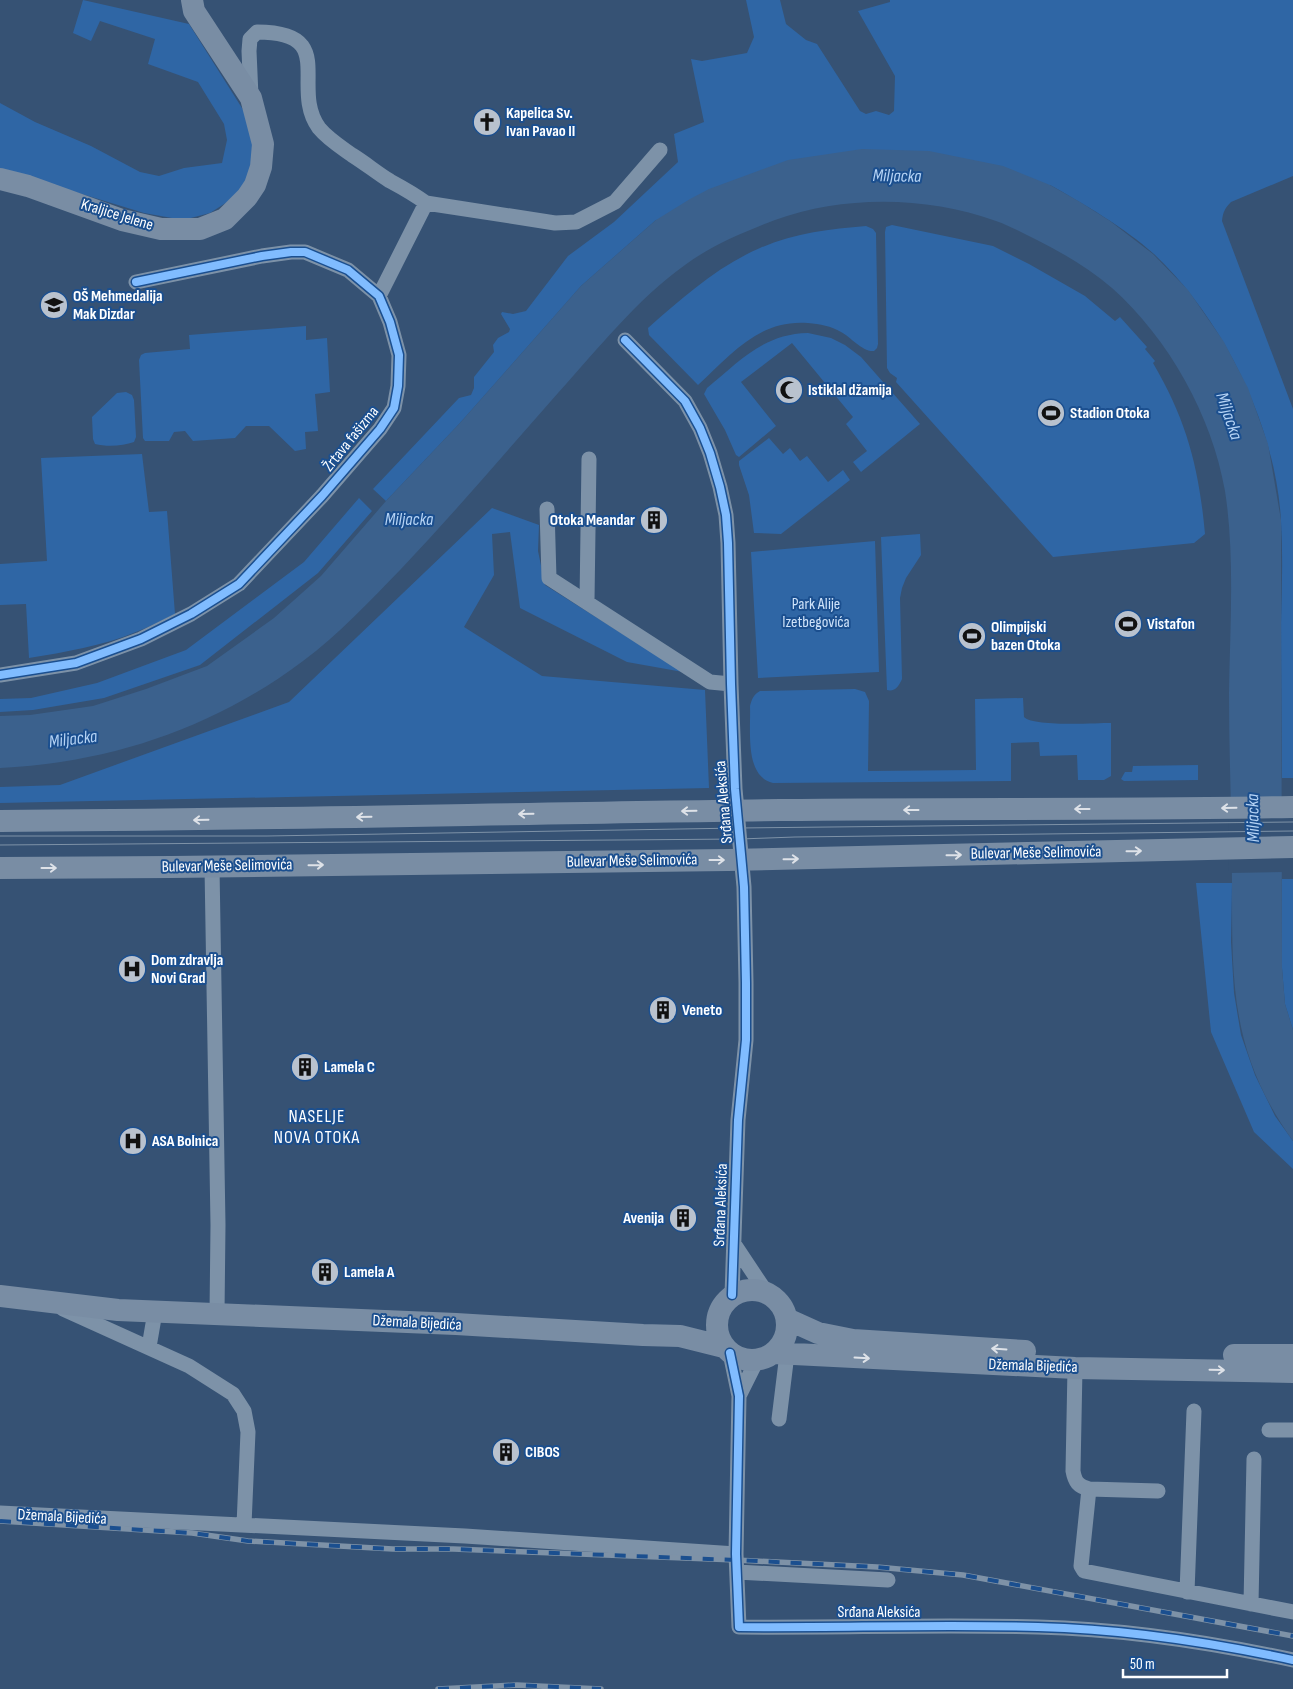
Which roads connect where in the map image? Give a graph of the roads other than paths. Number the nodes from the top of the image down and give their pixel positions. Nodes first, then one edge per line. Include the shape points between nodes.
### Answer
1 (192, 0) edge
2 (251, 98) junction
3 (660, 150) dead end
4 (0, 179) edge
5 (426, 204) junction
6 (136, 282) dead end
7 (379, 296) junction
8 (625, 340) dead end
9 (589, 459) dead end
10 (548, 509) dead end
11 (587, 602) junction
12 (0, 675) edge
13 (731, 684) junction
14 (1293, 807) edge
15 (738, 810) junction
16 (0, 821) edge
17 (1293, 848) edge
18 (742, 860) junction
19 (212, 867) junction
20 (0, 868) edge
21 (734, 1244) junction
22 (766, 1292) junction
23 (732, 1295) junction
24 (0, 1296) edge
25 (50, 1303) junction
26 (155, 1312) junction
27 (217, 1314) junction
28 (718, 1314) junction
29 (787, 1319) junction
30 (680, 1336) junction
31 (149, 1347) junction
32 (727, 1350) junction
33 (772, 1356) junction
34 (1293, 1356) edge
35 (1075, 1368) junction
36 (1293, 1372) edge
37 (739, 1396) junction
38 (1194, 1411) dead end
39 (779, 1419) dead end
40 (1269, 1430) dead end
41 (1293, 1430) edge
42 (1254, 1459) dead end
43 (1089, 1489) junction
44 (1158, 1491) dead end
45 (0, 1513) edge
46 (244, 1526) junction
47 (736, 1554) junction
48 (737, 1572) junction
49 (888, 1580) dead end
50 (1187, 1592) junction
51 (1251, 1604) junction
52 (1293, 1612) edge
53 (1293, 1660) edge

1 - 2 main road, Kraljice Jelene via 194,11
2 - 4 main road, Kraljice Jelene via 263,144 261,167 254,185 225,219 200,229 161,229 122,220
2 - 5 street via 250,39 257,32 282,33 301,42 307,58 312,114 320,128 338,145 389,180 413,192
3 - 5 street via 615,202 576,222 555,224
5 - 7 street
6 - 7 street, Žrtava fašizma via 262,256 305,252 348,270
7 - 12 street, Žrtava fašizma via 399,355 394,408 322,496 239,584 191,614 141,639 76,663
8 - 13 street, Srđana Aleksića via 685,401 700,428 712,461 726,515
9 - 11 street
10 - 11 street via 549,578
11 - 13 street via 710,682
13 - 15 street, Srđana Aleksića
14 -> 15 main road
15 -> 16 main road
15 - 18 street, Srđana Aleksića
18 -> 17 main road, Bulevar Meše Selimovića
19 -> 18 main road, Bulevar Meše Selimovića
18 - 21 street, Srđana Aleksića via 746,1040 738,1120
20 -> 19 main road, Bulevar Meše Selimovića
19 - 27 street
21 - 22 street, Srđana Aleksića
21 - 23 street, Srđana Aleksića
22 - 23 main road via 743,1290
22 - 29 main road via 776,1298
23 - 28 main road
24 - 25 main road, Džemala Bijedića
25 - 26 main road, Džemala Bijedića
25 - 31 street, Džemala Bijedića
26 - 27 main road, Džemala Bijedića
26 - 31 street
27 - 30 main road, Džemala Bijedića
28 - 30 main road
28 - 32 main road via 717,1333
29 - 33 main road via 785,1338
34 -> 29 main road, Džemala Bijedića via 1069,1354 853,1340 818,1333
30 - 32 main road, Džemala Bijedića
31 - 46 street, Džemala Bijedića via 189,1366 233,1394 244,1410 248,1432
32 - 33 main road via 747,1360
32 - 37 street, Srđana Aleksića
33 -> 35 main road, Džemala Bijedića
33 - 37 street, Srđana Aleksića
33 - 39 street
35 -> 36 main road, Džemala Bijedića
35 - 43 street via 1073,1471 1075,1481
37 - 47 street, Srđana Aleksića
38 - 50 street
40 - 41 street
42 - 51 street
43 - 44 street
43 - 50 street via 1081,1566 1084,1571
45 - 46 street, Džemala Bijedića
46 - 47 street, Džemala Bijedića via 465,1536
47 - 48 street, Srđana Aleksića
48 - 49 street
48 - 53 street, Srđana Aleksića via 739,1627 1039,1627 1168,1637
50 - 51 street
51 - 52 street

